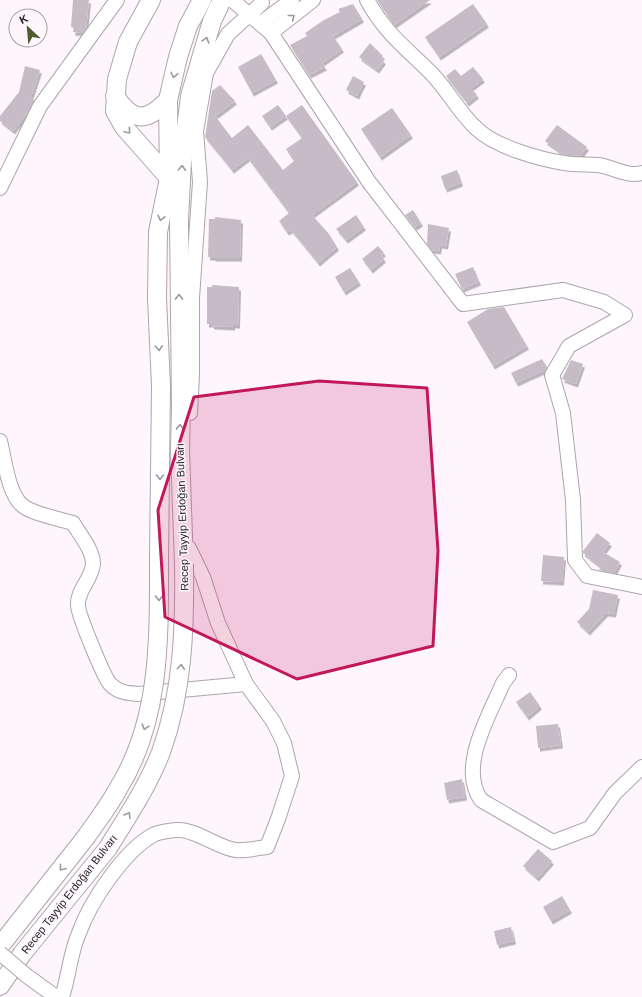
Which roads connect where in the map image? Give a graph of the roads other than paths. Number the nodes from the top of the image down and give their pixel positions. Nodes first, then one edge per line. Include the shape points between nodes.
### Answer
1 (117, 0) edge
2 (151, 0) edge
3 (202, 0) edge
4 (222, 0) edge
5 (292, 0) edge
6 (313, 0) edge
7 (367, 0) edge
8 (260, 2) edge
9 (251, 12) edge
10 (271, 33) junction
11 (115, 96) junction
12 (168, 100) junction
13 (642, 173) edge
14 (169, 178) junction
15 (0, 188) edge
16 (190, 412) dead end
17 (0, 441) edge
18 (189, 548) dead end
19 (642, 587) edge
20 (509, 675) dead end
21 (246, 684) junction
22 (642, 767) edge
23 (0, 946) edge
24 (0, 953) edge
25 (0, 986) edge
26 (56, 997) edge
27 (62, 997) edge

1 - 15 street via 40,106
2 - 11 main road via 128,42
3 -> 12 main road, Recep Tayyip Erdoğan Bulvarı via 188,26
25 -> 4 main road, Recep Tayyip Erdoğan Bulvarı, bridge via 22,954 108,848 160,754 174,712 184,640 179,220 182,161 190,96 212,21
5 - 9 street
10 -> 6 street
7 - 13 street via 378,20 392,37 432,74 477,130 496,142 538,158 599,165 632,174
8 - 9 street
9 - 10 street
9 - 16 street via 228,34 206,73 196,131 200,182 192,298
10 - 19 street via 369,182 463,304 563,290 604,302 625,315 569,346 552,375 563,413 573,500 575,560 586,576
11 - 12 main road via 124,109 146,117 156,113
11 -> 14 main road via 115,111 124,127
12 - 14 main road, Recep Tayyip Erdoğan Bulvarı
14 -> 23 main road, Recep Tayyip Erdoğan Bulvarı, bridge via 158,232 157,298 161,386 157,669 145,728 119,789 86,837
17 - 21 street via 12,489 20,504 27,509 73,523 90,551 93,564 80,592 78,604 101,670 110,684 122,693 138,694
18 - 21 street via 203,576 218,623
20 - 22 street via 503,683 475,752 472,773 474,791 481,800 553,842 590,828 615,793
21 - 27 street via 273,721 284,742 292,776 267,848 235,850 180,830 153,834 106,881 88,912 76,939
24 - 26 street, bridge

